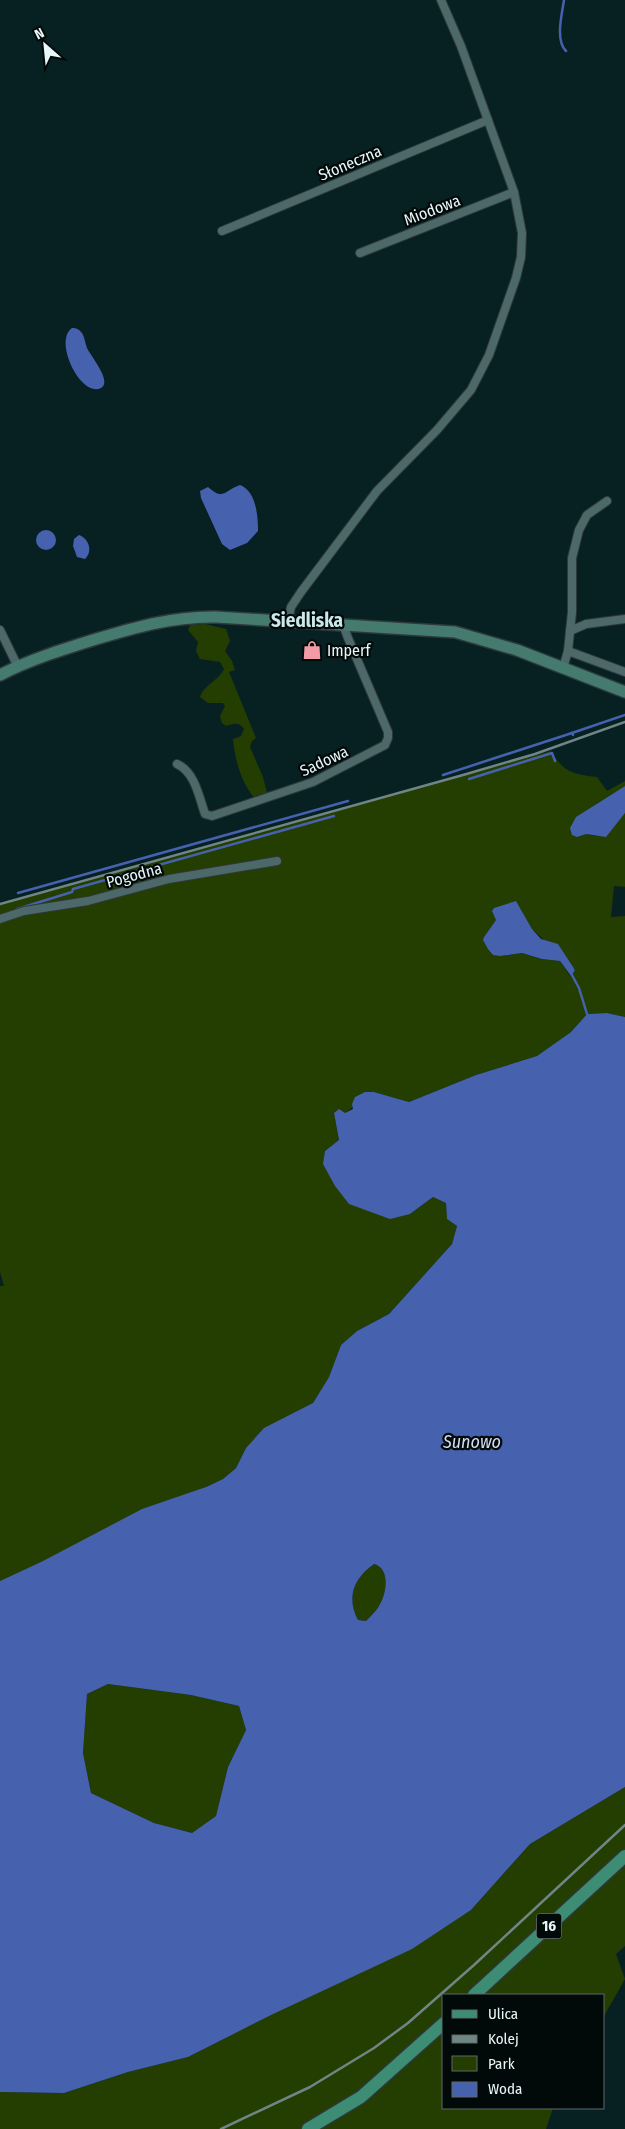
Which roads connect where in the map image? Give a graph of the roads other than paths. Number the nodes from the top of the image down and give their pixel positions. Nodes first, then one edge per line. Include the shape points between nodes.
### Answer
1 (442, 0) edge
2 (488, 120) junction
3 (514, 192) junction
4 (222, 231) dead end
5 (360, 253) dead end
6 (607, 501) dead end
7 (625, 620) edge
8 (288, 621) junction
9 (348, 624) junction
10 (0, 630) edge
11 (570, 631) junction
12 (568, 651) junction
13 (18, 667) junction
14 (563, 668) junction
15 (625, 672) edge
16 (0, 675) edge
17 (625, 692) edge
18 (178, 764) dead end
19 (277, 861) dead end
20 (0, 919) edge
21 (625, 1856) edge
22 (475, 1994) edge
23 (442, 2025) edge
24 (308, 2129) edge

1 - 2 street
2 - 3 street
2 - 4 street, Słoneczna
3 - 5 street, Miodowa
3 - 8 street via 522,233 521,257 481,372 456,409 377,491 301,592 291,607
6 - 11 street via 587,515 579,530 572,558
7 - 11 street via 586,624
8 - 9 main road
8 - 13 main road via 182,618 115,634
9 - 14 main road via 456,632 494,642
9 - 18 street, Sadowa via 345,630 388,732 385,745 313,782 212,816 205,814 191,776 184,766
10 - 13 street
11 - 12 street
12 - 14 street
12 - 15 street
13 - 16 main road
14 - 17 main road
19 - 20 street, Pogodna via 168,879 88,901 24,911
21 - 22 main road, 16
23 - 24 main road via 361,2097

